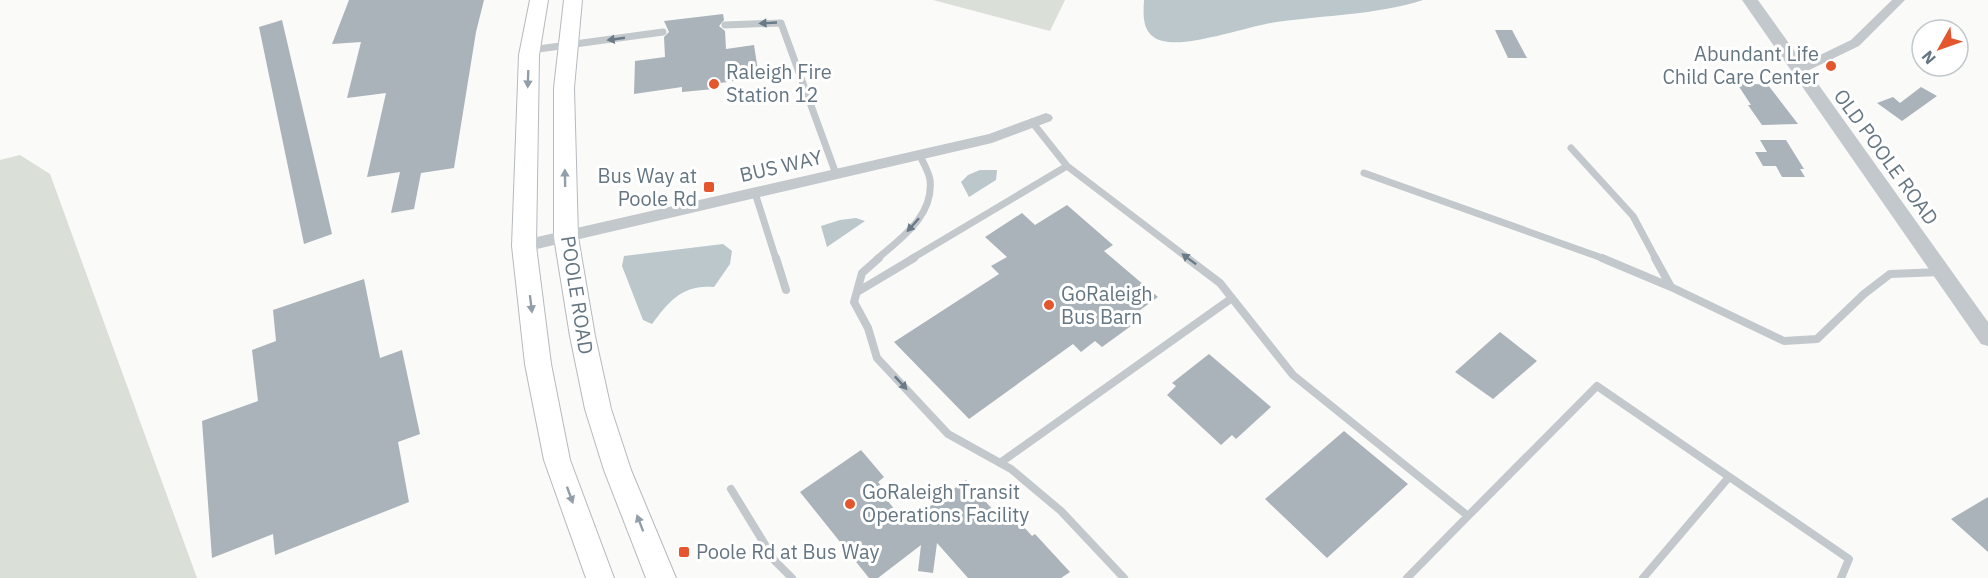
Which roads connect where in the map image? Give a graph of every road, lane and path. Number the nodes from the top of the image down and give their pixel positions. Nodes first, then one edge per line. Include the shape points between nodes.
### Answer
1 (539, 0) edge
2 (573, 0) edge
3 (1750, 0) edge
4 (1899, 0) edge
5 (725, 25) dead end
6 (663, 32) dead end
7 (568, 46) junction
8 (529, 51) junction
9 (1797, 71) junction
10 (1046, 118) dead end
11 (1032, 122) junction
12 (1571, 148) dead end
13 (919, 154) junction
14 (1067, 166) junction
15 (1364, 173) dead end
16 (836, 174) junction
17 (755, 193) junction
18 (566, 237) junction
19 (524, 246) junction
20 (1941, 272) junction
21 (1671, 287) junction
22 (786, 290) dead end
23 (857, 292) junction
24 (1232, 298) junction
25 (1988, 338) edge
26 (1000, 463) junction
27 (1729, 477) junction
28 (731, 489) dead end
29 (1468, 516) junction
30 (600, 578) edge
31 (661, 578) edge
32 (792, 578) edge
33 (1124, 578) edge
34 (1407, 578) edge
35 (1643, 578) edge
36 (1841, 578) edge

1 - 8 main road
2 - 7 main road, POOLE ROAD
3 - 9 street, OLD POOLE ROAD
4 - 9 street via 1855,43
16 -> 5 lane via 781,23
6 -> 7 lane
7 - 8 lane
18 -> 7 main road, POOLE ROAD via 564,88
8 -> 19 main road
9 - 20 street, OLD POOLE ROAD
10 - 11 street, BUS WAY
11 - 13 street, BUS WAY via 992,138
11 - 14 lane
12 - 21 lane via 1633,216
13 - 16 street, BUS WAY
13 -> 23 lane via 930,179 929,205 914,225 862,273
14 - 23 lane
24 -> 14 lane via 1220,283
15 - 21 lane via 1576,247
16 - 17 street, BUS WAY
17 - 18 street, BUS WAY
17 - 22 lane
18 - 19 street, BUS WAY
31 -> 18 main road, POOLE ROAD via 605,434
19 -> 30 main road via 538,364 557,460
20 - 21 lane via 1890,274 1817,339 1784,341
20 - 25 street, OLD POOLE ROAD
23 -> 26 lane via 854,302 878,358 948,434
24 - 26 lane
24 - 29 lane via 1293,375
26 - 33 lane via 1061,511
27 - 29 lane via 1597,386
27 - 35 lane
27 - 36 lane via 1849,559
28 - 32 lane via 775,561
29 - 34 lane

